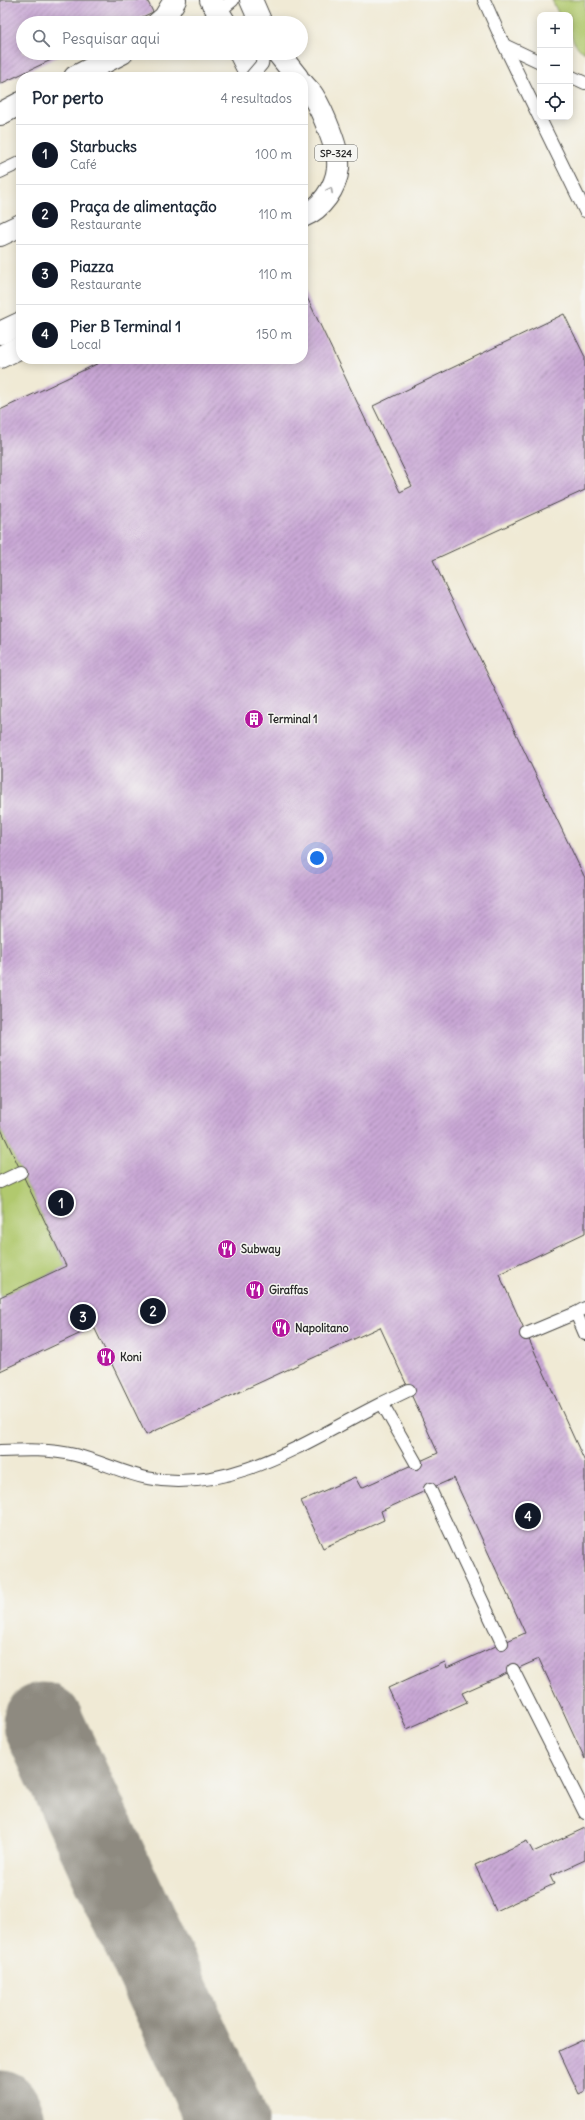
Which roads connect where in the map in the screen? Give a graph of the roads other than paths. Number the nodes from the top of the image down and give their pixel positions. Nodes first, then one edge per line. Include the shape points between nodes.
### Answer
1 (174, 0) edge
2 (251, 0) edge
3 (484, 0) edge
4 (165, 16) edge
5 (259, 16) edge
6 (504, 45) junction
7 (108, 60) edge
8 (244, 60) edge
9 (263, 60) edge
10 (537, 61) edge
11 (85, 72) edge
12 (250, 72) edge
13 (256, 72) edge
14 (573, 77) edge
15 (585, 83) edge
16 (308, 90) edge
17 (16, 106) edge
18 (0, 114) edge
19 (16, 164) edge
20 (0, 172) edge
21 (585, 211) edge
22 (308, 212) edge
23 (16, 227) edge
24 (0, 235) edge
25 (16, 238) edge
26 (0, 246) edge
27 (16, 325) edge
28 (0, 333) edge
29 (16, 349) edge
30 (0, 357) edge
31 (21, 1172) dead end
32 (0, 1182) edge
33 (580, 1311) edge
34 (526, 1334) dead end
35 (585, 1334) edge
36 (409, 1390) dead end
37 (382, 1403) junction
38 (0, 1451) edge
39 (416, 1463) dead end
40 (430, 1489) dead end
41 (502, 1643) dead end
42 (514, 1670) dead end
43 (585, 1813) edge

1 - 4 main road
2 - 5 main road
3 - 6 lane
6 - 10 lane
6 - 21 lane
7 - 11 main road
8 - 12 main road
9 - 13 lane, bridge
14 - 15 lane
22 -> 16 main road, SP-324 via 325,200 333,186 338,168 334,143 313,95
17 - 18 main road
19 - 20 lane
23 - 24 main road
25 - 26 main road
27 - 28 main road
29 - 30 main road
31 - 32 lane
33 - 34 lane
33 - 35 lane
36 - 37 lane
37 - 38 lane via 288,1452 236,1473 183,1482 147,1478 75,1455 30,1449
37 - 39 lane
40 - 41 lane
42 - 43 lane

